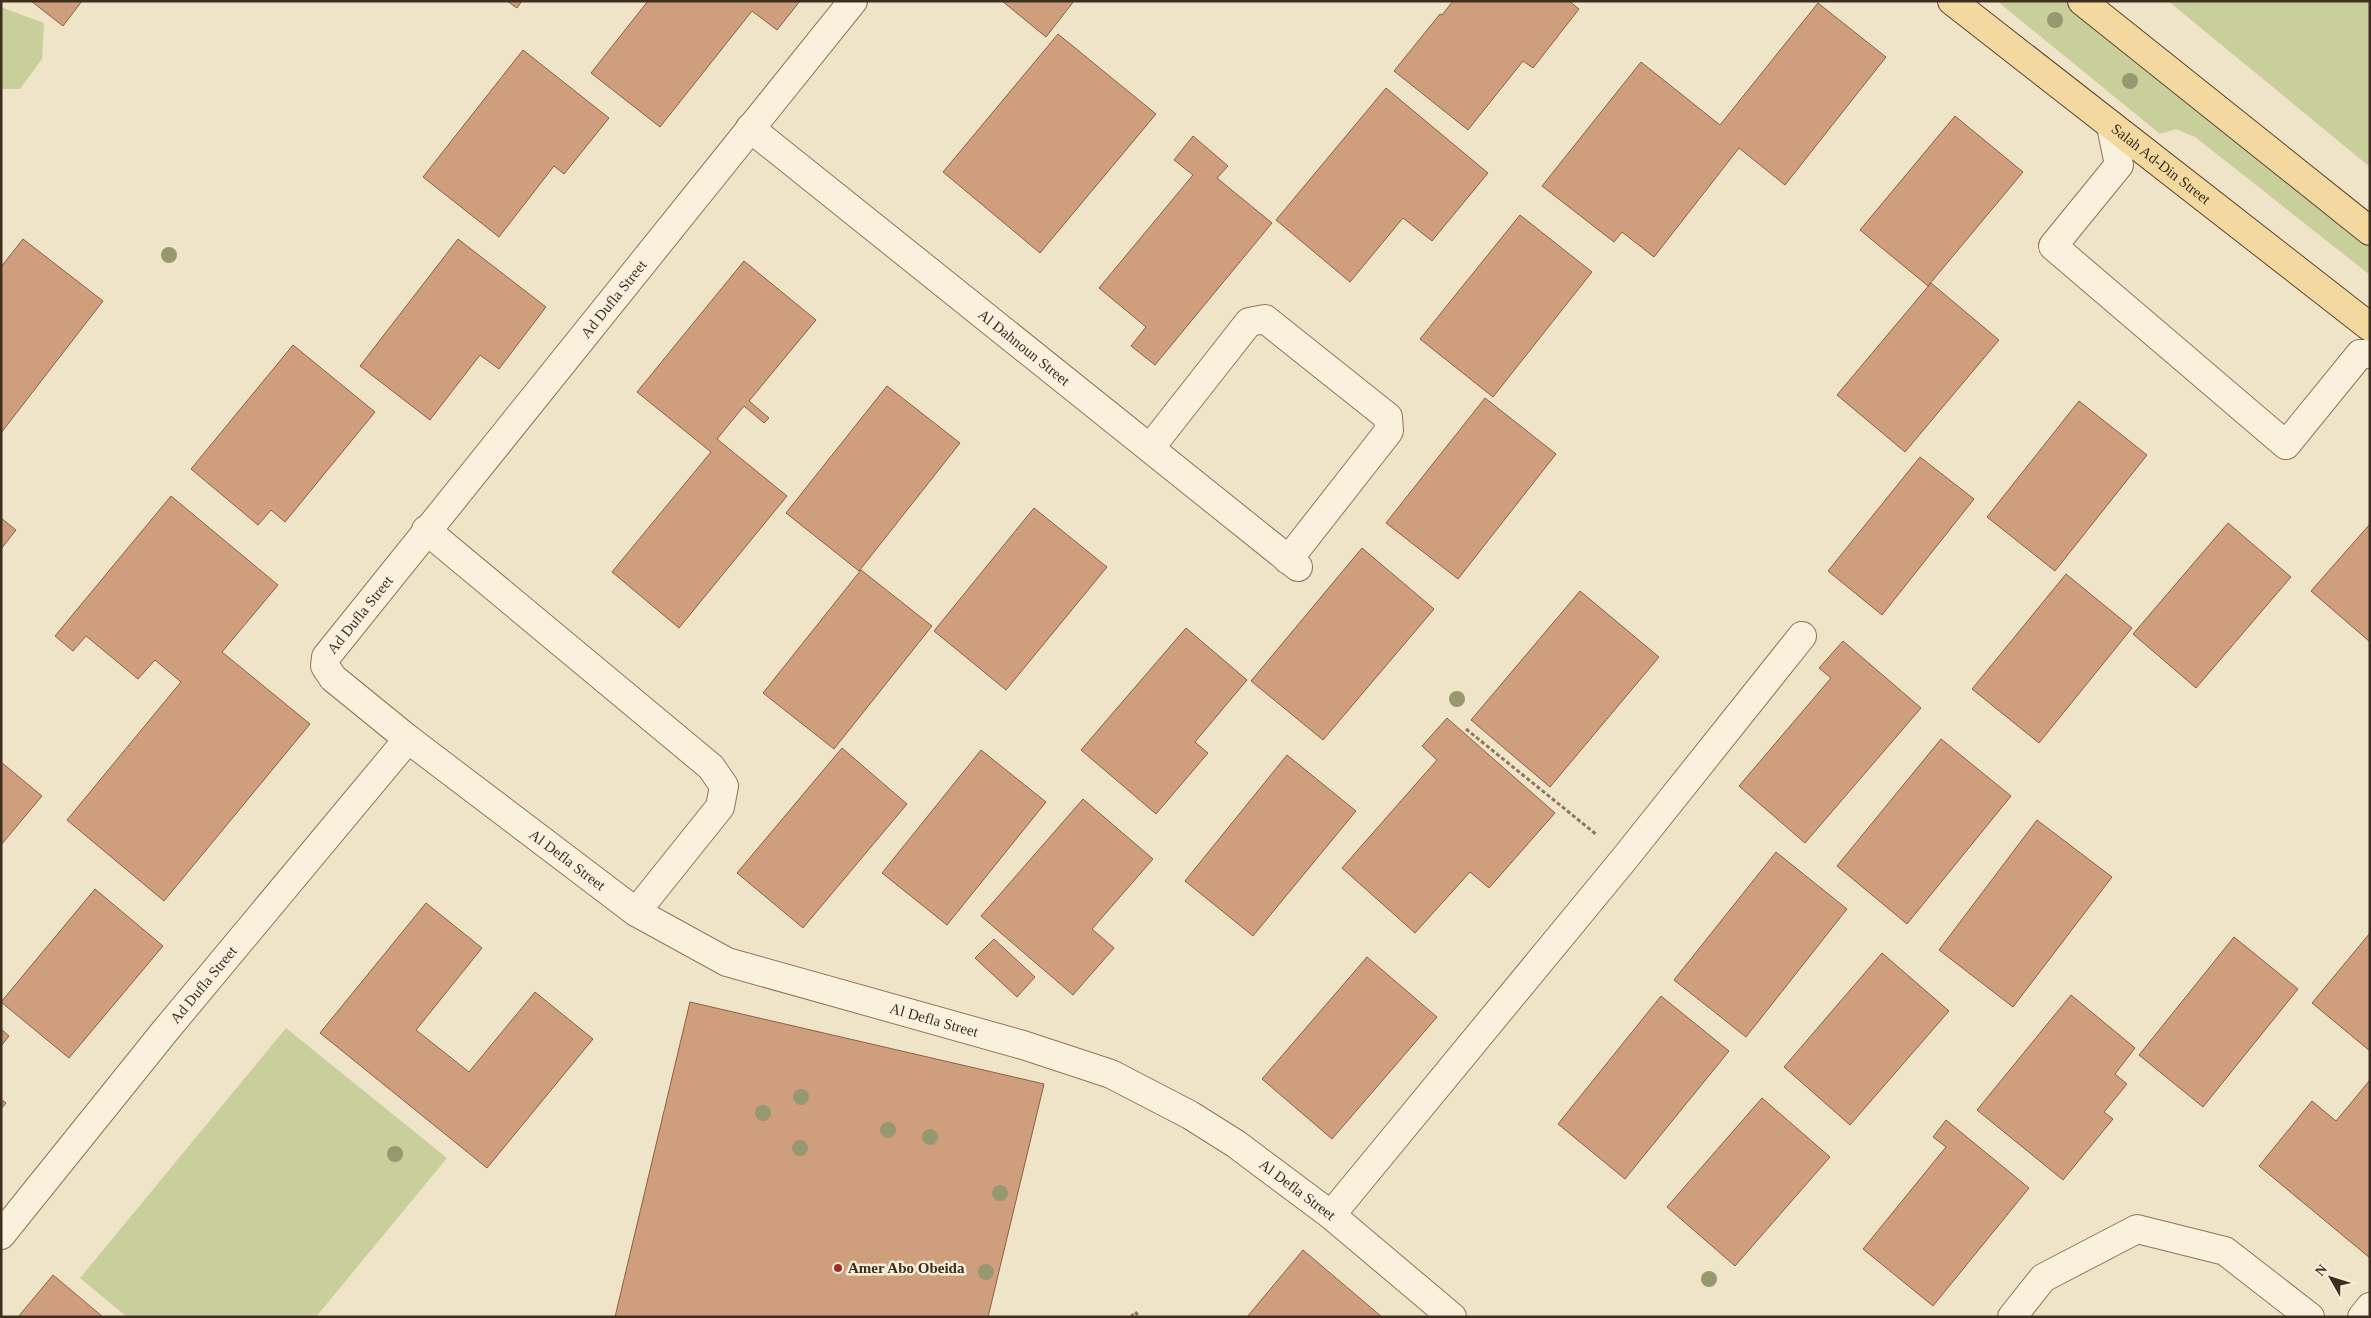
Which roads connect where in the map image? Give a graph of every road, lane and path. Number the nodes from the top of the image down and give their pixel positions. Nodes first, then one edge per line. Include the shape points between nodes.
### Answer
1 (853, 1) edge
2 (1952, 1) edge
3 (2082, 1) edge
4 (2111, 126) junction
5 (750, 128) junction
6 (2370, 231) edge
7 (2370, 327) edge
8 (2370, 354) edge
9 (1150, 448) junction
10 (426, 530) junction
11 (1802, 636) dead end
12 (1466, 728) dead end
13 (408, 739) junction
14 (1625, 858) junction
15 (636, 912) junction
16 (1331, 1215) junction
17 (1, 1235) edge
18 (2370, 1307) edge
19 (1131, 1317) edge
20 (1140, 1317) edge
21 (1452, 1317) edge
22 (2012, 1317) edge
23 (2310, 1317) edge
24 (2362, 1317) edge

1 - 5 street, Ad Dufla Street
2 - 4 main road, Salah Ad-Din Street
3 - 6 main road
4 - 7 main road, Salah Ad-Din Street
4 - 8 street via 2119,165 2053,246 2286,444 2360,354
5 - 9 street, Al Dahnoun Street
5 - 10 street, Ad Dufla Street
9 - 9 street, Al Dahnoun Street via 1293,563 1389,431 1388,417 1265,319 1249,322
10 - 13 street, Ad Dufla Street via 326,657 324,666 333,678
10 - 15 street via 711,767 724,786 720,807
11 - 14 street
12 - 14 path
13 - 15 street, Al Defla Street
13 - 17 street, Ad Dufla Street
14 - 16 street
15 - 16 street, Al Defla Street via 726,962 1023,1045 1110,1074 1190,1115 1236,1144
16 - 21 street, Al Defla Street
18 - 24 street
19 - 20 path via 1135,1312
22 - 23 street via 2043,1278 2137,1229 2225,1250

